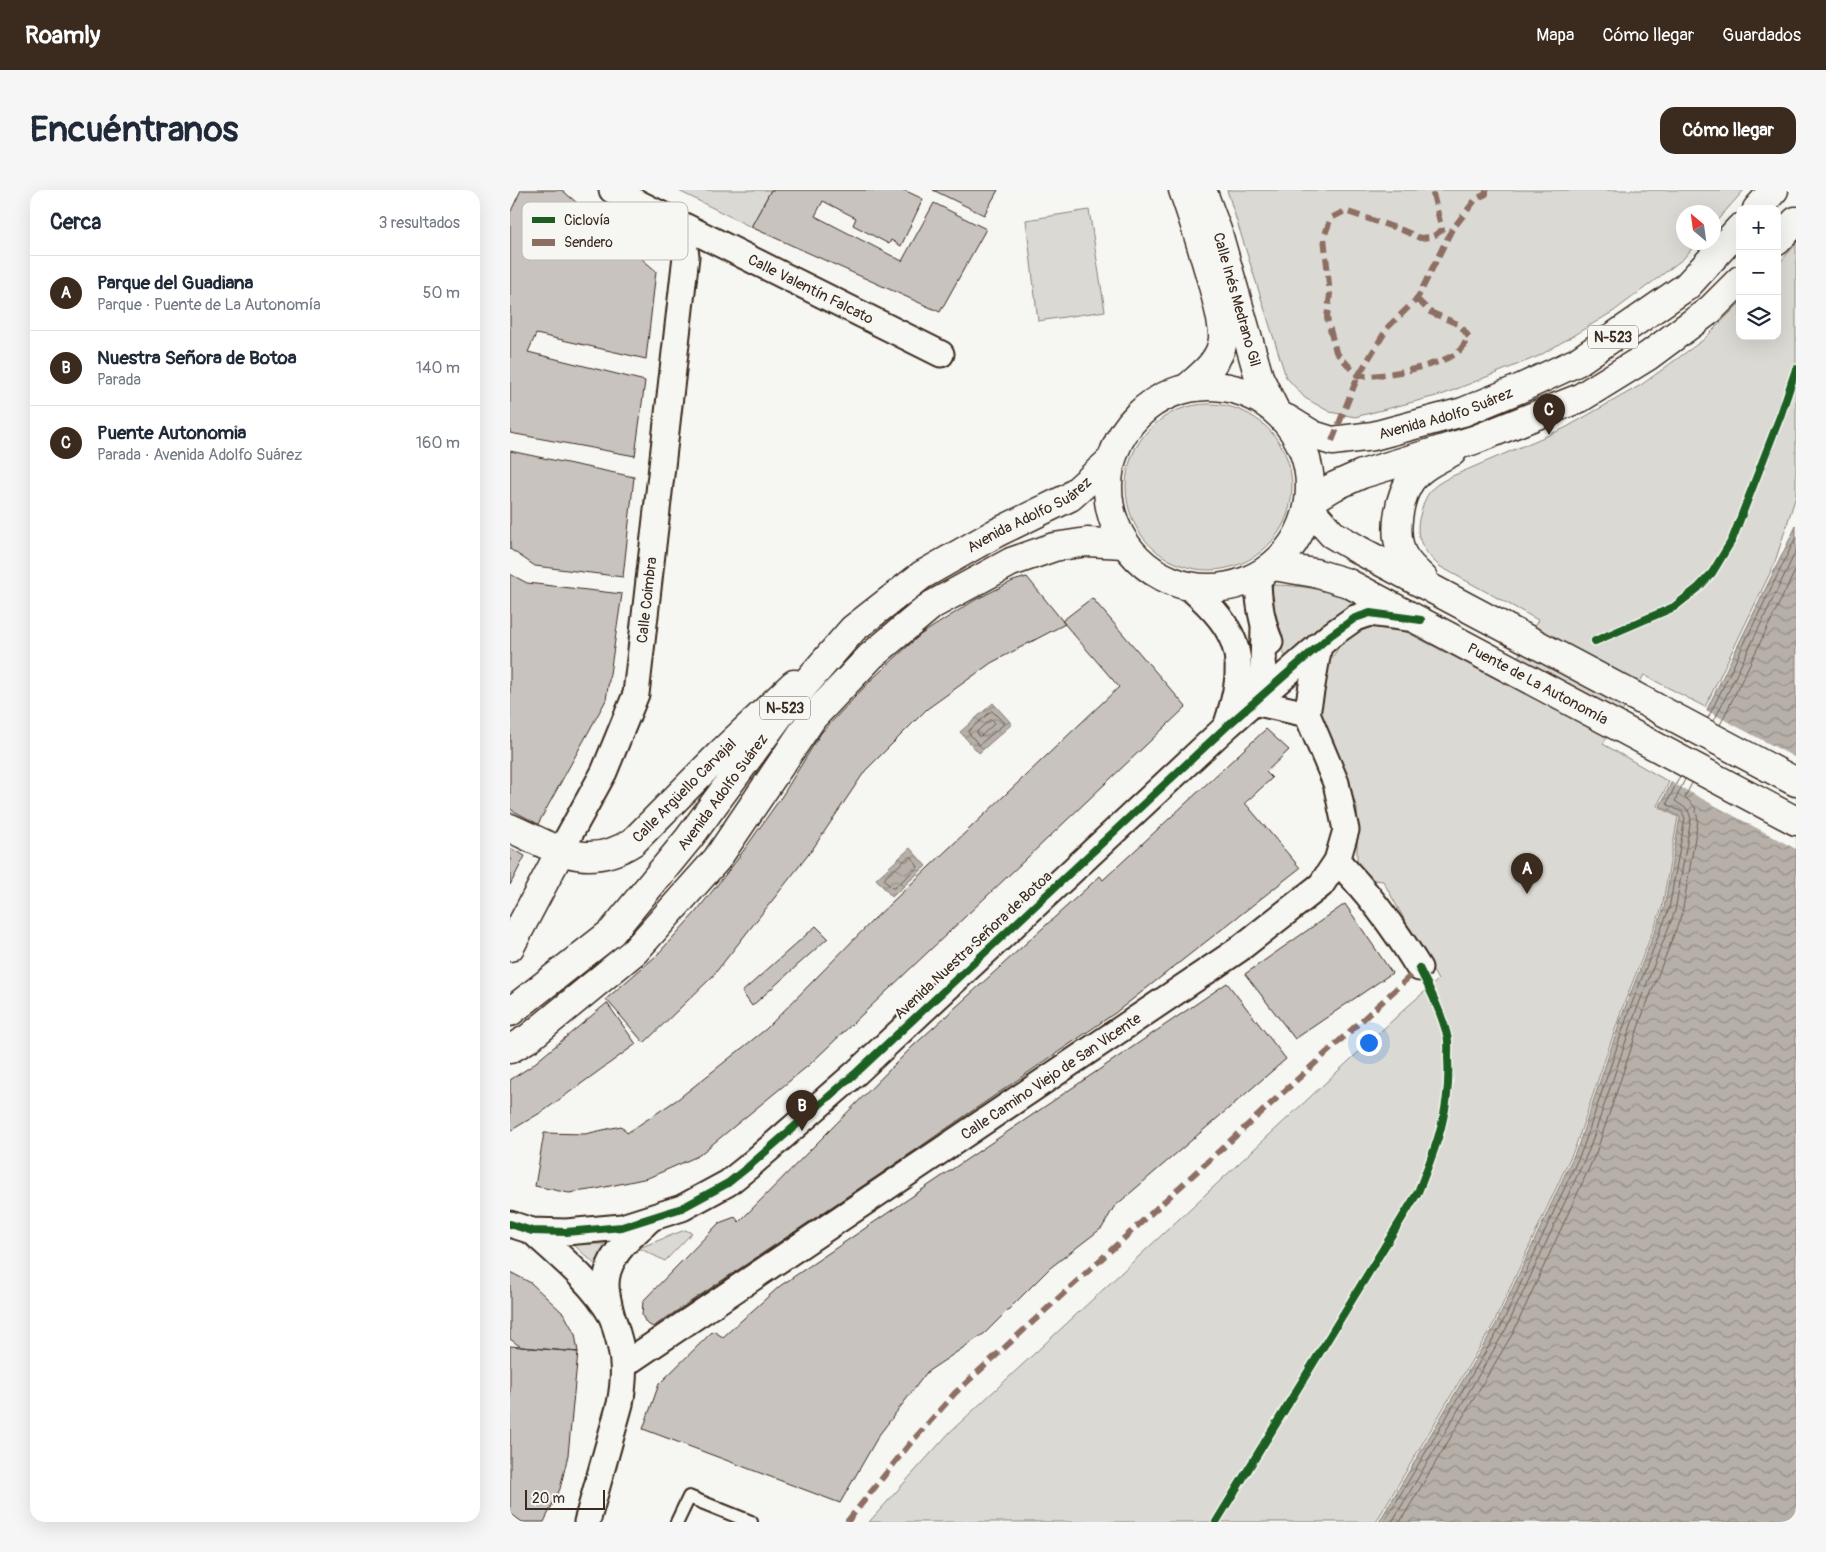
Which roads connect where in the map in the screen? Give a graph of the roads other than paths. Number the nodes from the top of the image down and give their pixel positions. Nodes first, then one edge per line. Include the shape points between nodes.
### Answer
1 (612, 190) edge
2 (1182, 190) edge
3 (1202, 190) edge
4 (1774, 190) edge
5 (635, 202) edge
6 (1761, 205) edge
7 (1796, 221) edge
8 (688, 229) edge
9 (1736, 232) edge
10 (1781, 237) edge
11 (686, 260) edge
12 (1736, 284) edge
13 (941, 354) dead end
14 (1187, 388) junction
15 (1278, 412) junction
16 (1474, 440) junction
17 (1110, 461) junction
18 (1309, 505) junction
19 (1124, 544) junction
20 (1266, 571) junction
21 (1189, 587) junction
22 (1437, 591) junction
23 (1420, 620) junction
24 (1264, 628) junction
25 (853, 629) junction
26 (1320, 645) junction
27 (1285, 677) junction
28 (1254, 702) junction
29 (1307, 714) junction
30 (1226, 727) junction
31 (1796, 782) edge
32 (1796, 822) edge
33 (510, 828) edge
34 (561, 850) junction
35 (1337, 860) junction
36 (510, 947) edge
37 (1419, 968) dead end
38 (510, 1012) edge
39 (510, 1049) edge
40 (649, 1220) junction
41 (521, 1227) edge
42 (611, 1315) junction
43 (624, 1364) junction
44 (587, 1522) edge
45 (678, 1522) edge
46 (751, 1522) edge

1 - 5 street, Calle Valentín Falcato
2 - 14 main road, Calle Inés Medrano Gil via 1193,216 1218,306 1223,340 1217,359
3 - 15 main road, Calle Inés Medrano Gil via 1218,233 1259,377
4 - 6 main road
7 - 10 main road
8 - 13 street, Calle Valentín Falcato
9 - 15 main road, Avenida Adolfo Suárez / N-523 via 1687,286 1577,362 1521,388 1454,414 1373,436 1332,441 1312,435
11 - 34 street, Calle Coimbra via 636,694 604,772
12 - 16 main road, Avenida Adolfo Suárez / N-523 via 1710,310 1648,356 1580,398
14 - 15 main road, Avenida Adolfo Suárez via 1210,385 1233,388 1254,396
14 - 17 main road via 1161,397 1138,414 1121,436
15 - 18 main road via 1296,434 1306,455 1310,478
16 - 18 main road, Avenida Adolfo Suárez / N-523 via 1362,474 1335,486
16 - 22 main road via 1418,472 1407,487 1398,517 1400,548 1411,567
17 - 19 main road via 1108,504
17 - 25 main road, Avenida Adolfo Suárez / N-523 via 1070,497 996,533 922,575
18 - 20 main road via 1296,540
18 - 22 main road via 1332,534
19 - 21 main road via 1156,574
19 - 39 main road, Avenida Adolfo Suárez / N-523 via 1087,542 1054,547 1011,562 932,606 870,656 813,718 717,859 635,951 529,1038
20 - 21 main road via 1221,588
20 - 23 main road, Puente de La Autonomía via 1314,573 1348,583
20 - 24 street via 1258,596
21 - 30 street, Avenida Nuestra Señora de Botoa via 1226,625 1236,646 1239,672
22 - 31 main road
23 - 26 street, Avenida Nuestra Señora de Botoa via 1370,613 1344,625
23 - 32 main road, Puente de La Autonomía
24 - 27 street
24 - 28 street via 1263,668
25 - 34 main road, Calle Argüello Carvajal via 720,754 633,842 618,852 603,855 584,857
25 - 38 main road, Avenida Adolfo Suárez / N-523 via 787,705 689,838 612,932
26 - 27 street, Avenida Nuestra Señora de Botoa
26 - 29 street
27 - 28 street, Avenida Nuestra Señora de Botoa
28 - 29 street
28 - 30 street, Avenida Nuestra Señora de Botoa
29 - 35 street, Calle Camino Viejo de San Vicente via 1336,783 1346,830
30 - 40 street, Avenida Nuestra Señora de Botoa via 864,1065 748,1167 682,1208
33 - 34 main road, Calle Argüello Carvajal
34 - 36 main road, Calle Coimbra
35 - 37 street via 1362,886
35 - 43 street, Calle Camino Viejo de San Vicente via 1321,885 1238,950
40 - 41 street, Avenida Nuestra Señora de Botoa via 594,1231 566,1232
40 - 42 street via 616,1254 608,1271 606,1286
41 - 42 street via 591,1288
42 - 43 street
43 - 44 street via 620,1404
45 - 46 lane via 689,1497

